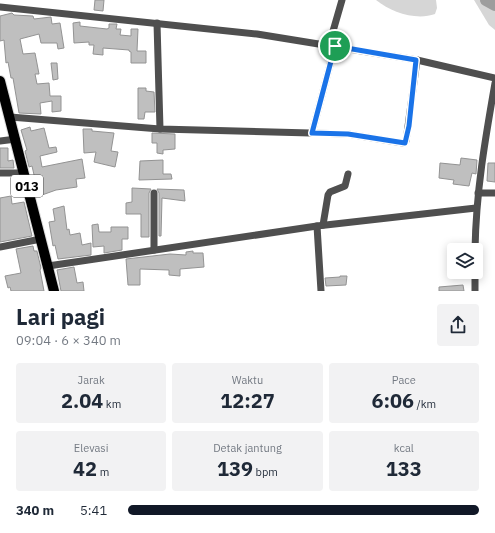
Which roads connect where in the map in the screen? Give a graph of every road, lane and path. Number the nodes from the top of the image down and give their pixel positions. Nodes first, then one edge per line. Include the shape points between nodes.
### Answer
1 (342, 0) edge
2 (0, 7) edge
3 (157, 23) junction
4 (332, 46) junction
5 (416, 60) junction
6 (495, 78) edge
7 (0, 81) edge
8 (495, 83) edge
9 (10, 117) junction
10 (160, 129) junction
11 (312, 133) junction
12 (16, 140) junction
13 (0, 141) edge
14 (0, 173) edge
15 (24, 173) junction
16 (348, 174) dead end
17 (154, 193) dead end
18 (478, 193) junction
19 (495, 193) edge
20 (476, 208) junction
21 (320, 226) junction
22 (41, 239) junction
23 (476, 243) edge
24 (0, 247) edge
25 (154, 250) junction
26 (48, 266) junction
27 (475, 279) edge
28 (54, 291) edge
29 (321, 291) edge
30 (475, 291) edge

1 - 4 street
2 - 3 street
3 - 4 street via 257,34
3 - 10 street
4 - 5 street
4 - 11 street
5 - 6 street
5 - 11 street via 405,143 348,134
7 - 9 main road, 013
8 - 18 street
9 - 10 street
9 - 12 main road, 013
10 - 11 street
12 - 13 street
12 - 15 main road, 013
14 - 15 street
15 - 22 main road, 013
16 - 21 street via 345,186 330,192
17 - 25 street
18 - 19 street
18 - 20 street
20 - 21 street
20 - 23 street
21 - 25 street
21 - 29 street
22 - 24 street
22 - 26 main road, 013
25 - 26 street
26 - 28 main road, 013
27 - 30 street

